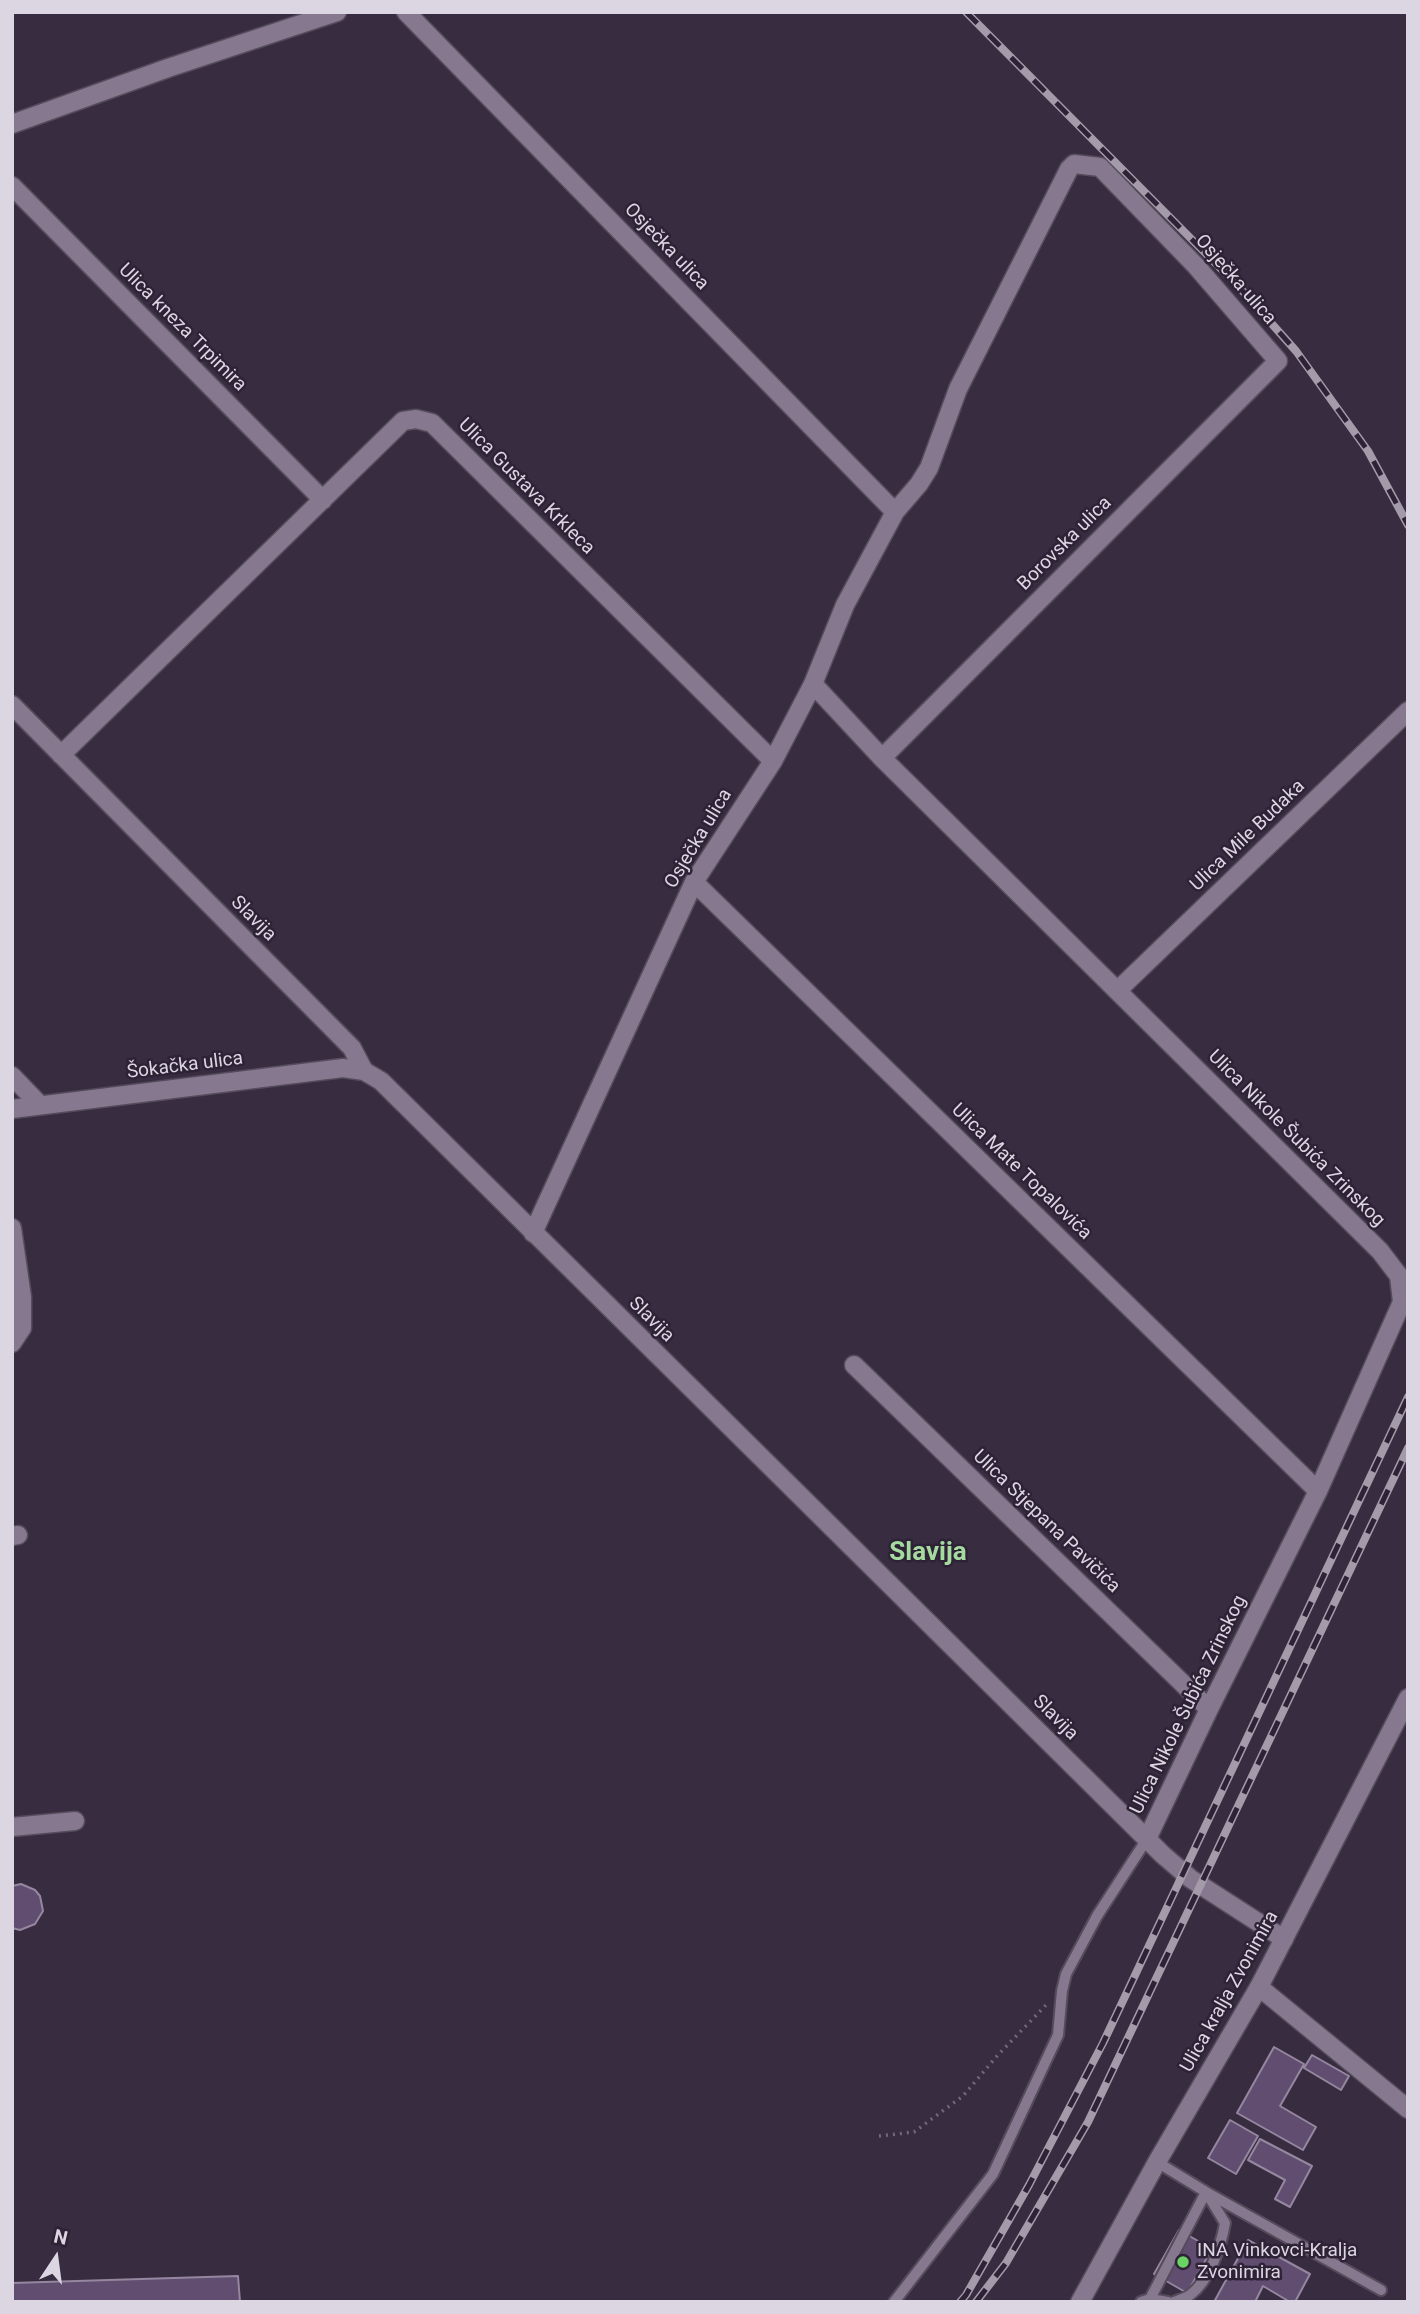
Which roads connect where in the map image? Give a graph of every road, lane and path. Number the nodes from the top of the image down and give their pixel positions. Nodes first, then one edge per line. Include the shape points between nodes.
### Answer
1 (337, 12) edge
2 (406, 12) edge
3 (12, 124) edge
4 (12, 186) edge
5 (1278, 361) joint
6 (323, 500) junction
7 (895, 512) junction
8 (813, 684) junction
9 (12, 705) edge
10 (1408, 712) edge
11 (61, 755) junction
12 (882, 758) junction
13 (773, 761) junction
14 (694, 883) junction
15 (1117, 991) junction
16 (364, 1071) junction
17 (12, 1076) edge
18 (40, 1105) junction
19 (12, 1109) edge
20 (12, 1228) edge
21 (533, 1233) junction
22 (12, 1343) edge
23 (854, 1365) dead end
24 (1318, 1491) junction
25 (1408, 1698) edge
26 (1209, 1709) junction
27 (75, 1821) dead end
28 (12, 1827) edge
29 (1147, 1839) junction
30 (1284, 1940) junction
31 (1259, 1987) junction
32 (1062, 1991) junction
33 (1407, 2107) edge
34 (879, 2136) dead end
35 (1157, 2162) junction
36 (1206, 2192) junction
37 (1381, 2290) dead end
38 (1084, 2300) edge
39 (1146, 2300) edge
40 (894, 2302) edge
41 (1168, 2302) edge
42 (1174, 2302) edge

1 - 3 street
2 - 7 street, Osječka ulica
4 - 6 street, Ulica kneza Trpimira
5 - 7 street, Osječka ulica via 1188,257 1100,167 1074,164 958,389 929,468
5 - 12 street, Borovska ulica
6 - 11 street, Ulica Gustava Krkleca
6 - 13 street, Ulica Gustava Krkleca via 403,421 432,423
7 - 8 street, Osječka ulica via 845,605
8 - 12 street, Ulica Nikole Šubića Zrinskog
8 - 13 street, Osječka ulica
9 - 11 street, Slavija
10 - 15 street, Ulica Mile Budaka
11 - 16 street, Slavija via 352,1048
12 - 15 street, Ulica Nikole Šubića Zrinskog
13 - 14 street, Osječka ulica
14 - 21 street, Osječka ulica
14 - 24 street, Ulica Mate Topalovića
15 - 24 street, Ulica Nikole Šubića Zrinskog via 1380,1251 1399,1276 1402,1301
16 - 18 street, Šokačka ulica via 343,1068
16 - 21 street, Slavija via 381,1081
17 - 18 street
18 - 19 street, Šokačka ulica
20 - 22 street via 22,1328
21 - 29 street, Slavija
23 - 26 street, Ulica Stjepana Pavičića
24 - 26 street, Ulica Nikole Šubića Zrinskog
25 - 30 street, Ulica kralja Zvonimira
26 - 29 street, Ulica Nikole Šubića Zrinskog
27 - 28 street
29 - 30 street, Slavija via 1191,1879
29 - 32 lane via 1097,1916 1066,1974
30 - 31 street, Ulica kralja Zvonimira
31 - 33 street
31 - 35 street, Ulica kralja Zvonimira
32 - 34 path via 963,2096 914,2132
32 - 40 lane via 1058,2035 993,2174
35 - 36 lane
35 - 38 street, Ulica kralja Zvonimira
36 - 37 lane
36 - 39 lane
36 - 42 lane via 1225,2223 1222,2244 1209,2273 1190,2295
39 - 41 lane

